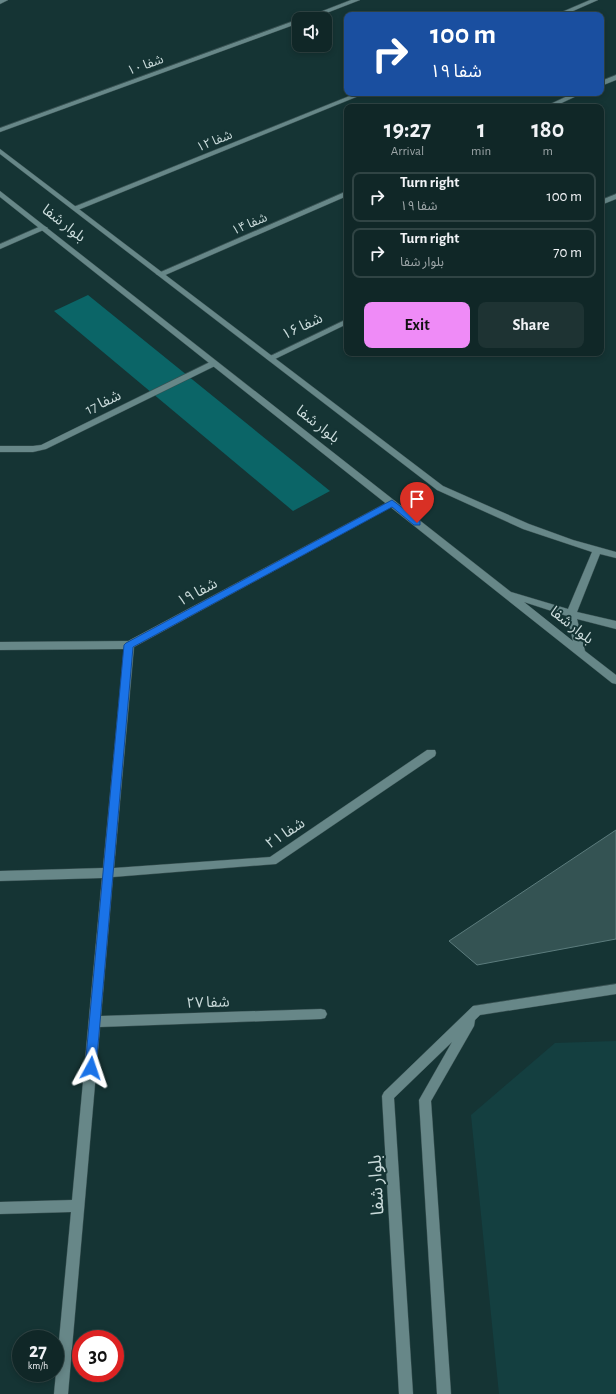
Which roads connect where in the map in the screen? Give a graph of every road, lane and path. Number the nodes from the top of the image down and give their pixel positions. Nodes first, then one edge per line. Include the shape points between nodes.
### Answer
1 (5, 0) edge
2 (357, 0) edge
3 (596, 0) edge
4 (0, 2) edge
5 (324, 12) edge
6 (566, 12) edge
7 (292, 24) edge
8 (616, 77) edge
9 (604, 83) edge
10 (355, 96) edge
11 (573, 96) edge
12 (554, 104) edge
13 (0, 130) edge
14 (0, 151) edge
15 (0, 193) edge
16 (344, 195) edge
17 (616, 196) edge
18 (604, 202) edge
19 (75, 208) junction
20 (44, 228) junction
21 (0, 247) edge
22 (160, 274) junction
23 (344, 321) edge
24 (270, 358) junction
25 (214, 363) junction
26 (0, 450) edge
27 (392, 503) junction
28 (597, 551) junction
29 (616, 555) edge
30 (505, 592) junction
31 (571, 614) junction
32 (616, 625) edge
33 (129, 645) junction
34 (0, 646) edge
35 (581, 652) junction
36 (616, 680) edge
37 (432, 753) dead end
38 (108, 873) junction
39 (0, 876) edge
40 (616, 989) edge
41 (476, 1010) junction
42 (321, 1014) dead end
43 (95, 1022) junction
44 (78, 1206) junction
45 (0, 1208) edge
46 (60, 1394) edge
47 (406, 1394) edge
48 (444, 1394) edge

1 - 4 street
2 - 5 street
3 - 6 street
7 - 13 street, شفا ۱۰
8 - 9 street
10 - 19 street, شفا ۱۲
11 - 12 street
14 - 19 street, بلوار شفا
15 - 20 street, بلوار شفا
16 - 22 street, شفا ۱۴
17 - 18 street
19 - 22 street, بلوار شفا
20 - 21 street
20 - 25 street, بلوار شفا
22 - 24 street, بلوار شفا
23 - 24 street, شفا ۱۶
24 - 28 street, بلوار شفا via 440,488 495,515
25 - 26 street, شفا 17 via 43,447
25 - 27 street, بلوار شفا
27 - 30 street, بلوار شفا
27 - 33 street, شفا ۱۹
28 - 29 street, بلوار شفا
28 - 31 street
30 - 31 street
30 - 35 street, بلوار شفا
31 - 32 street
31 - 35 street
33 - 34 street, شفا ۱۹
33 - 38 street
35 - 36 street, بلوار شفا
37 - 38 street, شفا ۲۱ via 272,861
38 - 39 street, شفا ۲۱
38 - 43 street
40 - 41 street
41 - 47 street, بلوار شفا via 388,1096
41 - 48 street via 425,1100
42 - 43 street, شفا ۲۷
43 - 44 street
44 - 45 street
44 - 46 street

